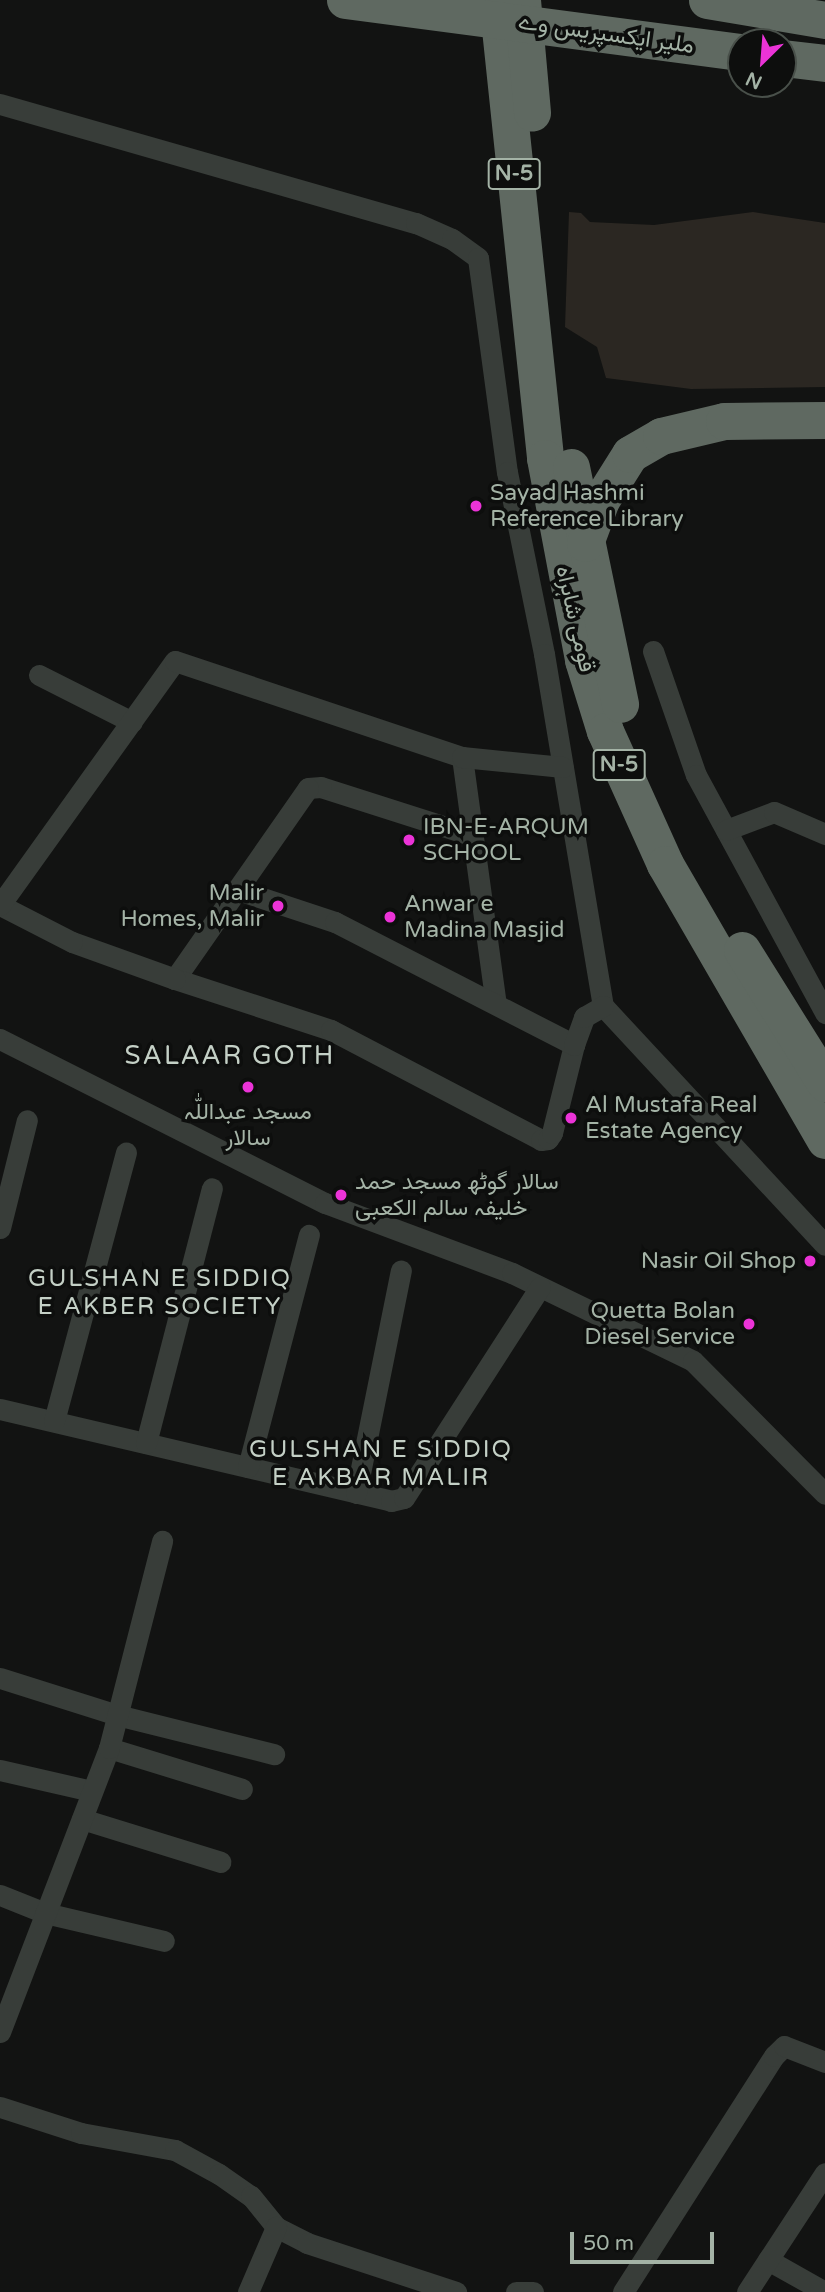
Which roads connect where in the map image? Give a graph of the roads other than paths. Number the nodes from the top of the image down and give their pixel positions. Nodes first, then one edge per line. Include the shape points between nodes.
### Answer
1 (345, 0) edge
2 (497, 0) edge
3 (522, 0) edge
4 (707, 0) edge
5 (825, 20) edge
6 (727, 50) edge
7 (797, 60) edge
8 (825, 63) edge
9 (0, 104) edge
10 (542, 342) junction
11 (825, 420) edge
12 (585, 543) junction
13 (653, 651) dead end
14 (38, 675) dead end
15 (132, 722) junction
16 (462, 757) junction
17 (563, 767) junction
18 (726, 830) junction
19 (825, 834) edge
20 (471, 835) junction
21 (238, 890) junction
22 (0, 905) edge
23 (175, 979) junction
24 (496, 1004) junction
25 (603, 1006) junction
26 (825, 1013) edge
27 (0, 1039) edge
28 (574, 1045) junction
29 (825, 1083) edge
30 (27, 1120) dead end
31 (825, 1140) edge
32 (126, 1153) dead end
33 (212, 1188) dead end
34 (0, 1228) edge
35 (309, 1235) dead end
36 (825, 1245) edge
37 (401, 1270) dead end
38 (540, 1287) junction
39 (0, 1409) edge
40 (54, 1421) junction
41 (146, 1443) junction
42 (248, 1468) junction
43 (356, 1493) junction
44 (825, 1493) edge
45 (162, 1541) dead end
46 (0, 1678) edge
47 (117, 1715) junction
48 (108, 1748) junction
49 (274, 1754) dead end
50 (0, 1770) edge
51 (242, 1789) dead end
52 (92, 1791) junction
53 (82, 1819) junction
54 (221, 1861) dead end
55 (0, 1895) edge
56 (45, 1913) junction
57 (164, 1941) dead end
58 (0, 2032) edge
59 (825, 2062) edge
60 (0, 2107) edge
61 (824, 2176) edge
62 (276, 2227) junction
63 (768, 2260) junction
64 (248, 2292) edge
65 (456, 2292) edge
66 (516, 2292) edge
67 (533, 2292) edge
68 (623, 2292) edge
69 (747, 2292) edge
70 (825, 2292) edge

1 - 6 highway, ملیر ایکسپریس وے, bridge
2 - 10 highway, قومی شاہراہ / N-5
3 - 10 highway, قومی شاہراہ / N-5
4 - 5 highway
7 - 8 highway
9 - 17 street via 416,223 452,239 478,258 507,472
10 - 12 highway, قومی شاہراہ / N-5
10 - 31 highway, قومی شاہراہ / N-5 via 560,557 583,660 605,731 665,864
11 - 12 highway via 723,421 660,436 630,454 601,500
12 - 29 highway, قومی شاہراہ / N-5 via 622,711 696,875
13 - 18 street via 696,775
14 - 15 street
15 - 16 street via 175,661
15 - 22 street
16 - 17 street
16 - 20 street
17 - 25 street
18 - 19 street via 774,812
18 - 26 street
20 - 21 street via 321,787 308,788
20 - 24 street
21 - 23 street
21 - 24 street via 335,922
22 - 23 street via 72,942
23 - 28 street via 331,1031 541,1140 552,1133
24 - 28 street
25 - 28 street via 584,1017
25 - 36 street
27 - 38 street via 325,1203
30 - 34 street
32 - 40 street
33 - 41 street
35 - 42 street
37 - 43 street
38 - 43 street via 404,1498 391,1501
38 - 44 street via 693,1361
39 - 40 street
40 - 41 street
41 - 42 street
42 - 43 street
45 - 47 street
46 - 47 street
47 - 48 street
47 - 49 street
48 - 51 street
48 - 52 street
50 - 52 street
52 - 53 street
53 - 54 street
53 - 56 street
55 - 56 street
56 - 57 street
56 - 58 street
59 - 68 street via 784,2046 774,2056
60 - 62 street via 81,2133 175,2150 251,2196
61 - 63 street
62 - 64 street
62 - 65 street via 319,2247
63 - 69 street
63 - 70 street
66 - 67 street

